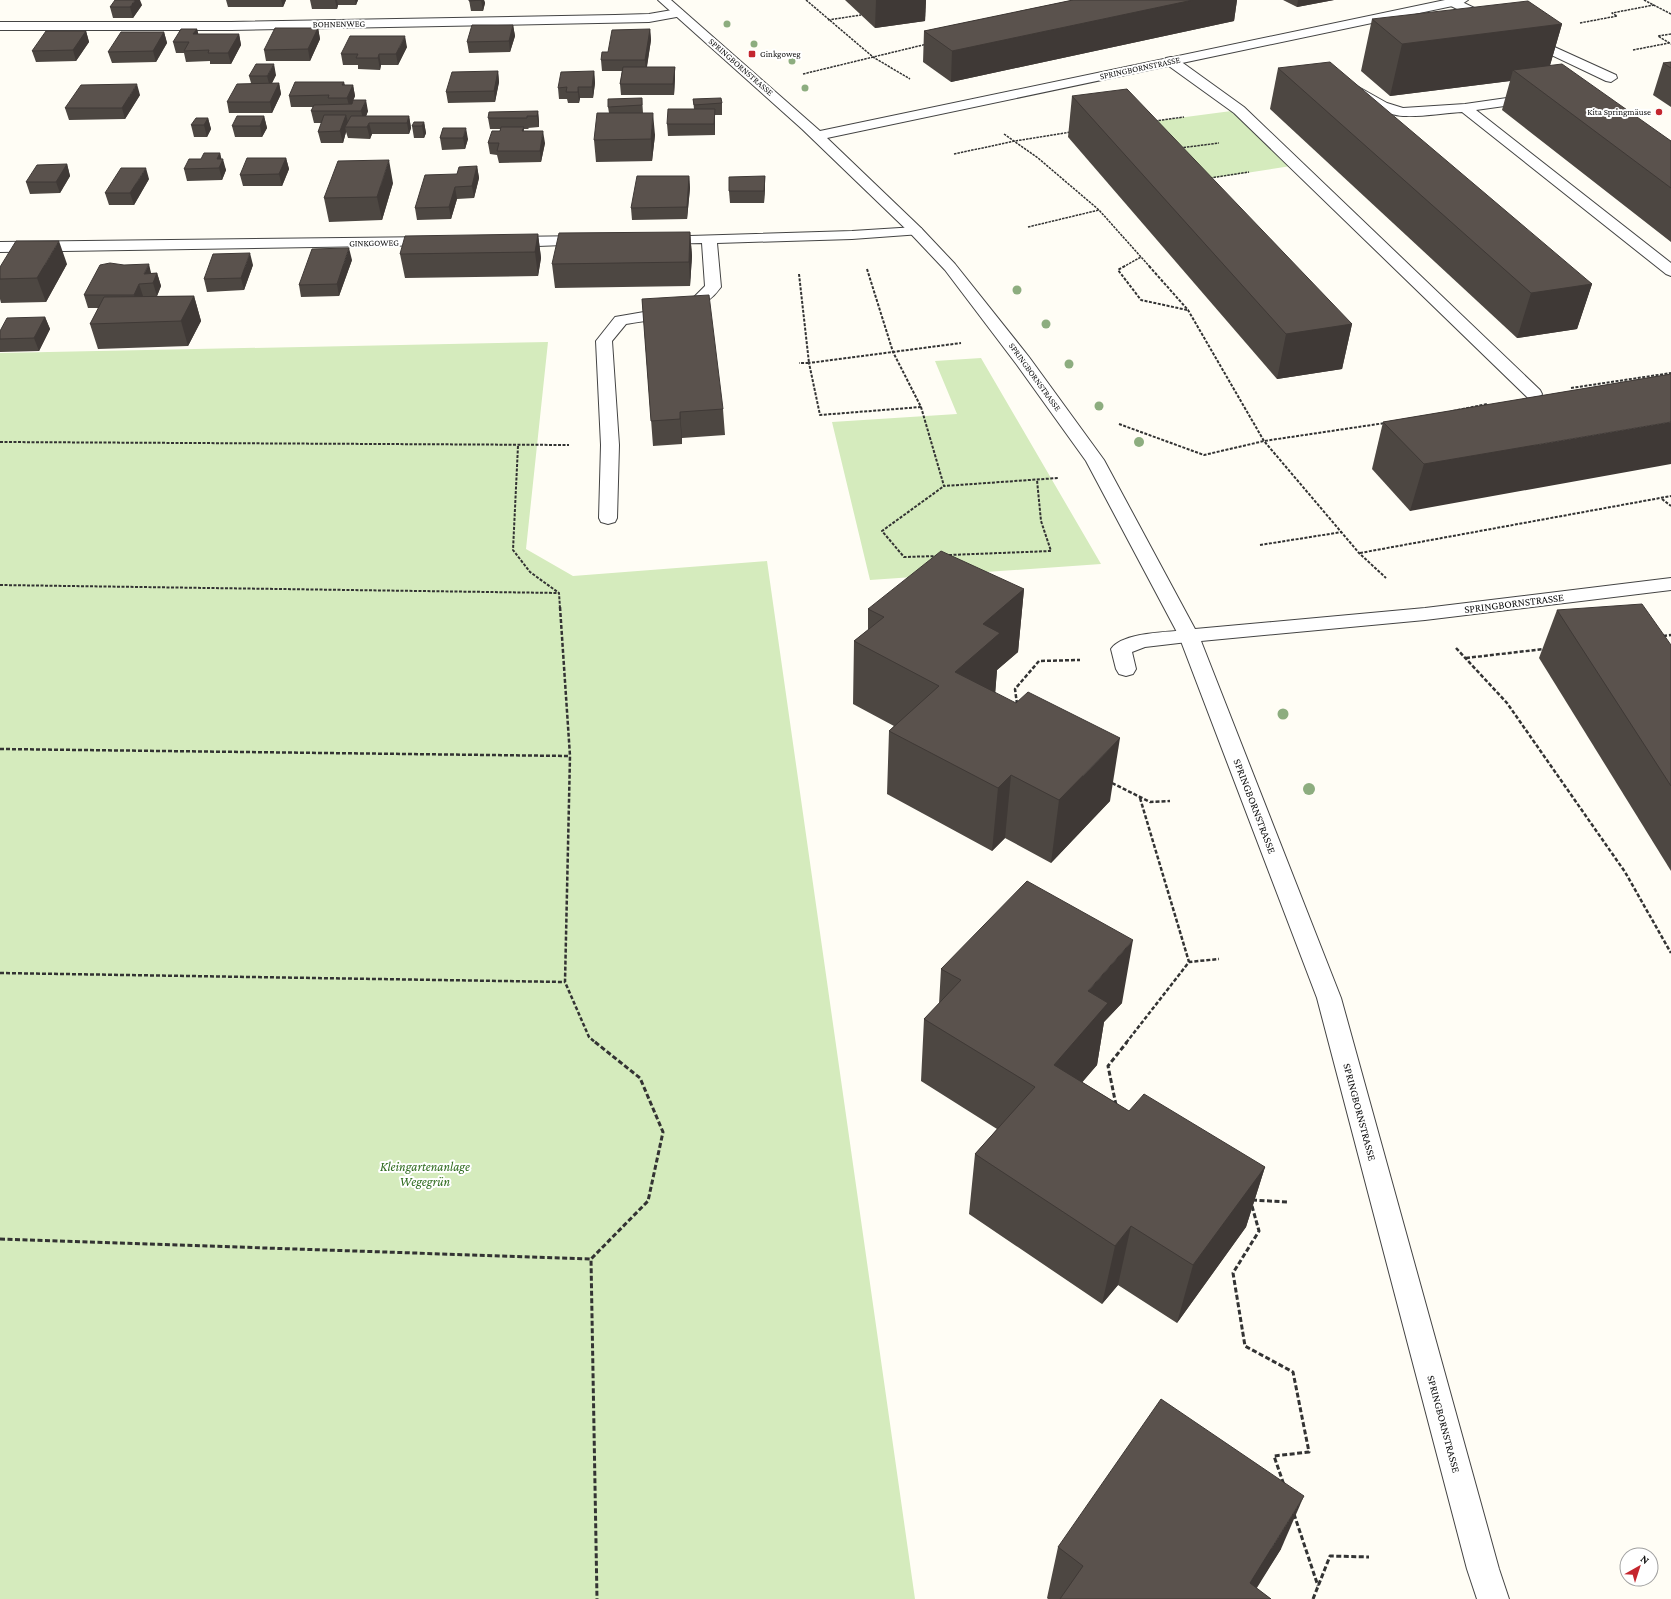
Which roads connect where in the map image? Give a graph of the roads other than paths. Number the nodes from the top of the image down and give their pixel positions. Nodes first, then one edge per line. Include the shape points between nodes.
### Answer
1 (664, 0) edge
2 (1458, 1) edge
3 (678, 13) junction
4 (0, 26) edge
5 (1502, 26) edge
6 (1517, 33) edge
7 (1171, 61) junction
8 (1611, 78) dead end
9 (1346, 82) edge
10 (1548, 96) edge
11 (1464, 108) junction
12 (817, 136) junction
13 (916, 231) junction
14 (710, 239) junction
15 (646, 240) edge
16 (599, 241) edge
17 (450, 242) edge
18 (497, 242) edge
19 (0, 247) edge
20 (1671, 271) edge
21 (1534, 394) road end
22 (608, 518) dead end
23 (1671, 584) edge
24 (1189, 636) junction
25 (1125, 664) road end
26 (1493, 1599) edge

1 - 3 street, SPRINGBORNSTRASSE
2 - 5 street
2 - 7 street, SPRINGBORNSTRASSE
3 - 4 street, BOHNENWEG via 649,18 607,19 231,26
3 - 12 street, SPRINGBORNSTRASSE
6 - 8 street
7 - 12 street, SPRINGBORNSTRASSE
7 - 21 street via 1239,110
9 - 11 street via 1363,96 1382,106 1402,112
10 - 11 street
11 - 20 street
12 - 13 street, SPRINGBORNSTRASSE
13 - 14 street
13 - 24 street, SPRINGBORNSTRASSE via 950,267 1013,347 1095,460
14 - 15 street
14 - 22 street via 713,287 698,302 677,311 621,320 604,341 610,445
16 - 18 street
17 - 19 street, GINKGOWEG
23 - 24 street, SPRINGBORNSTRASSE via 1425,614
24 - 25 street via 1142,640 1121,649
24 - 26 street, SPRINGBORNSTRASSE via 1329,998

